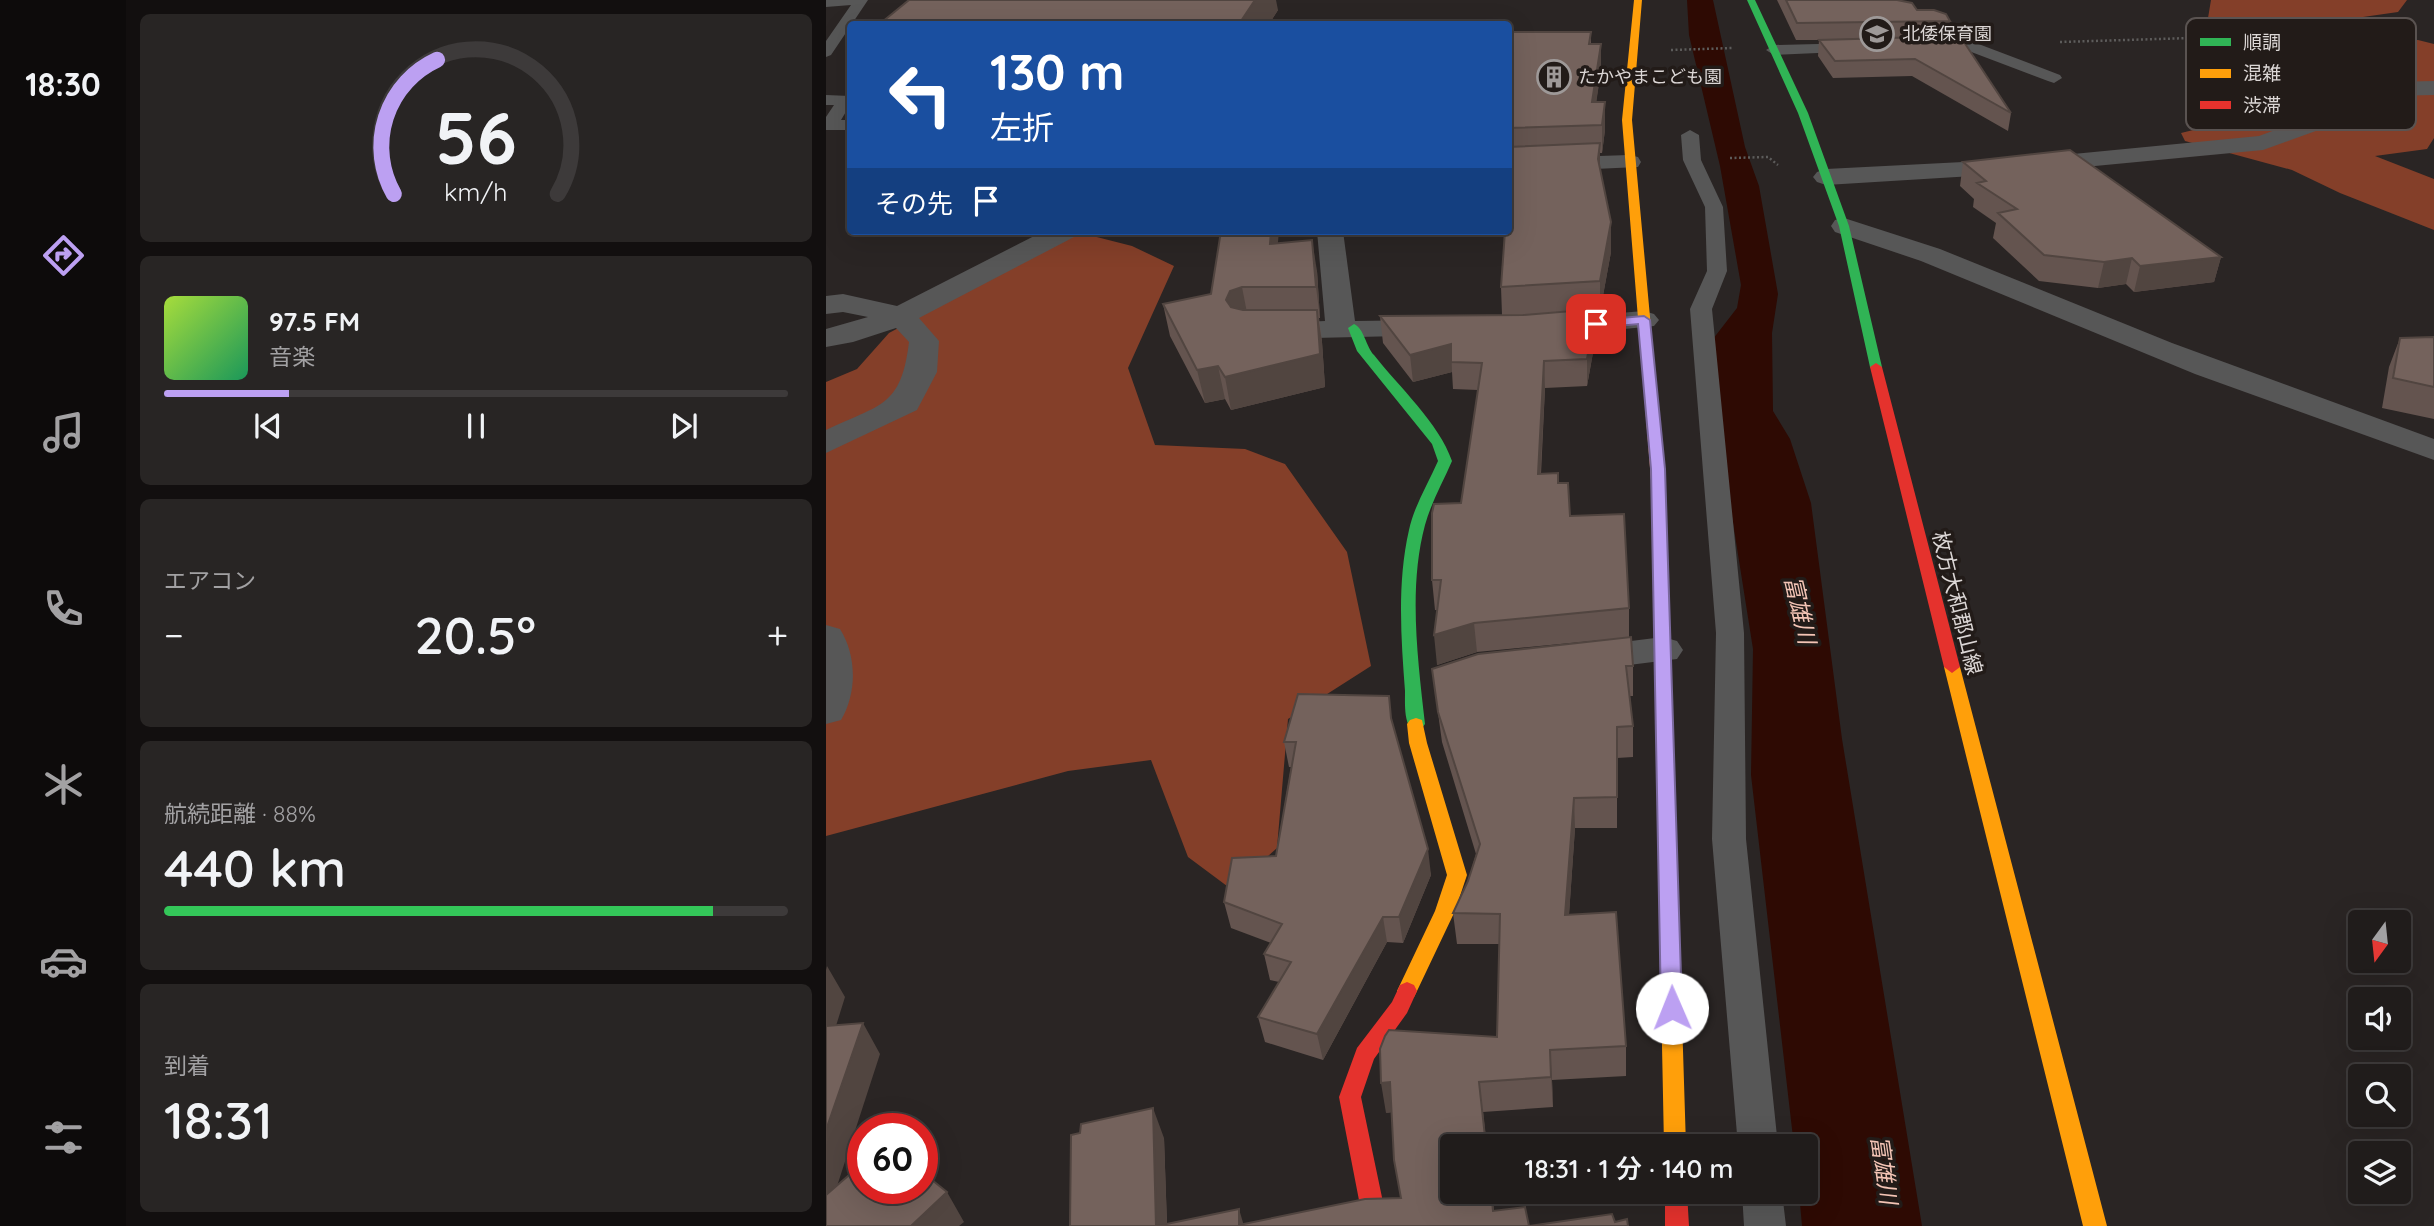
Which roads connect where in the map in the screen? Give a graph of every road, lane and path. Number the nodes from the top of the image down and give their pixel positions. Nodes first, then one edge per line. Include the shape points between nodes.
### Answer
1 (858, 0) edge
2 (1638, 0) edge
3 (1751, 0) edge
4 (826, 3) edge
5 (2186, 38) edge
6 (2048, 43) dead end
7 (1913, 46) edge
8 (1743, 47) dead end
9 (1871, 47) edge
10 (1663, 50) dead end
11 (1774, 50) junction
12 (826, 52) edge
13 (2054, 78) dead end
14 (2416, 88) edge
15 (2434, 88) edge
16 (826, 100) edge
17 (847, 125) edge
18 (2276, 130) edge
19 (2296, 130) edge
20 (1690, 135) dead end
21 (2278, 136) junction
22 (1629, 162) junction
23 (1512, 166) edge
24 (1826, 177) junction
25 (1844, 226) junction
26 (1057, 235) edge
27 (1331, 235) edge
28 (826, 305) edge
29 (901, 316) junction
30 (1644, 320) junction
31 (1348, 328) junction
32 (1455, 329) edge
33 (1250, 330) edge
34 (1510, 330) edge
35 (826, 338) edge
36 (826, 443) edge
37 (2434, 450) edge
38 (826, 638) edge
39 (1663, 650) junction
40 (1544, 662) edge
41 (1451, 677) edge
42 (1412, 690) junction
43 (826, 710) edge
44 (1675, 1134) edge
45 (1757, 1134) edge
46 (1676, 1204) edge
47 (1763, 1204) edge
48 (1377, 1226) edge
49 (1677, 1226) edge
50 (1765, 1226) edge
51 (2095, 1226) edge

1 - 4 lane
1 - 12 lane
2 - 22 main road
3 - 11 main road, 枚方大和郡山線
5 - 6 path
7 - 13 lane via 1968,45
8 - 10 path
9 - 11 lane
11 - 24 main road, 枚方大和郡山線
14 - 15 street
16 - 17 lane via 845,100 829,126
18 - 21 path
19 - 21 street
20 - 45 lane via 1692,160 1714,206 1717,271 1701,309 1730,633 1729,839
21 - 24 street via 2250,144 2094,160
22 - 23 street
22 - 30 main road
24 - 25 main road, 枚方大和郡山線
25 - 37 street via 1897,239 1970,274 2227,377
25 - 51 main road, 枚方大和郡山線 via 1885,407
26 - 29 street
27 - 31 street
28 - 29 street via 843,303
29 - 35 street
29 - 36 street via 924,341 921,372 906,403
30 - 34 street
30 - 39 main road via 1658,469
31 - 32 street
31 - 33 street
31 - 42 main road via 1439,443 1445,461 1417,527 1412,555
38 - 43 street via 834,668
39 - 40 street
39 - 44 main road
41 - 42 street
42 - 48 main road via 1418,743 1457,875 1400,1007 1365,1055 1350,1097
46 - 49 main road
47 - 50 lane

